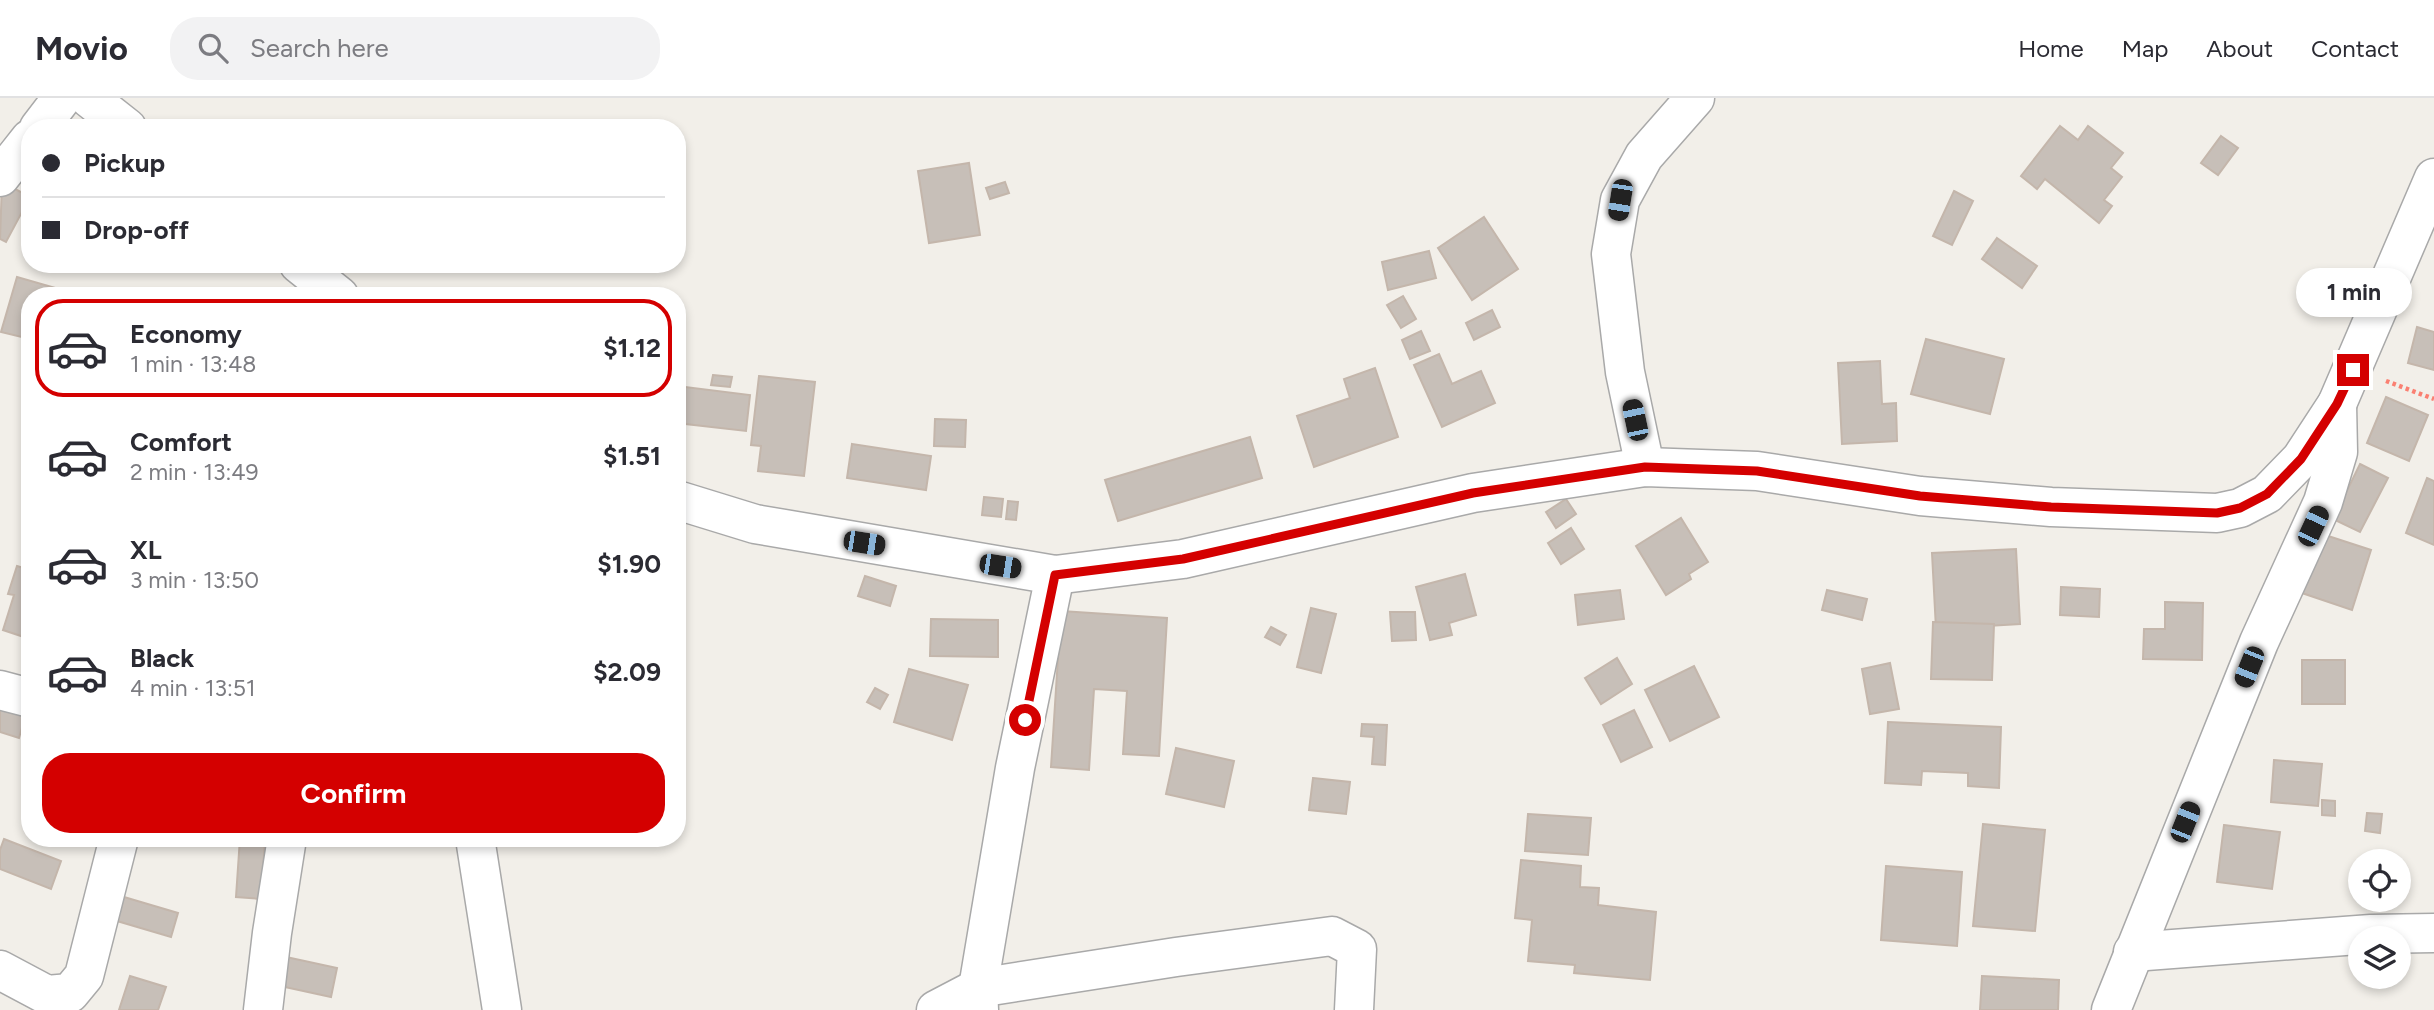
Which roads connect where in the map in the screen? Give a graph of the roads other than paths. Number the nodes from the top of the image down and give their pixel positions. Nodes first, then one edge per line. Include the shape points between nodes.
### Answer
1 (62, 98) edge
2 (89, 98) edge
3 (1695, 98) edge
4 (46, 119) edge
5 (116, 119) edge
6 (21, 150) edge
7 (0, 177) edge
8 (2434, 178) edge
9 (310, 273) edge
10 (327, 287) edge
11 (2337, 404) junction
12 (1645, 467) junction
13 (686, 503) edge
14 (1055, 575) junction
15 (0, 690) edge
16 (21, 696) edge
17 (116, 847) edge
18 (286, 847) edge
19 (476, 847) edge
20 (2434, 933) edge
21 (2133, 952) junction
22 (0, 970) edge
23 (979, 999) edge
24 (264, 1010) edge
25 (502, 1010) edge
26 (936, 1010) edge
27 (1354, 1010) edge
28 (2111, 1010) edge

1 - 4 street
2 - 5 street
3 - 12 street via 1644,156 1620,200 1611,254 1625,372
6 - 7 street
8 - 11 street
9 - 10 street
11 - 12 street via 2301,459 2267,494 2217,513 2038,506 1920,496 1757,471
11 - 21 street via 2338,452 2323,502 2259,642
12 - 14 street via 1473,493 1183,559
13 - 14 street via 755,524
14 - 23 street via 1015,768
15 - 16 street
17 - 22 street via 84,976 70,993 47,995
18 - 24 street
19 - 25 street
20 - 21 street
21 - 28 street
23 - 26 street
23 - 27 street via 1176,957 1332,936 1357,949

